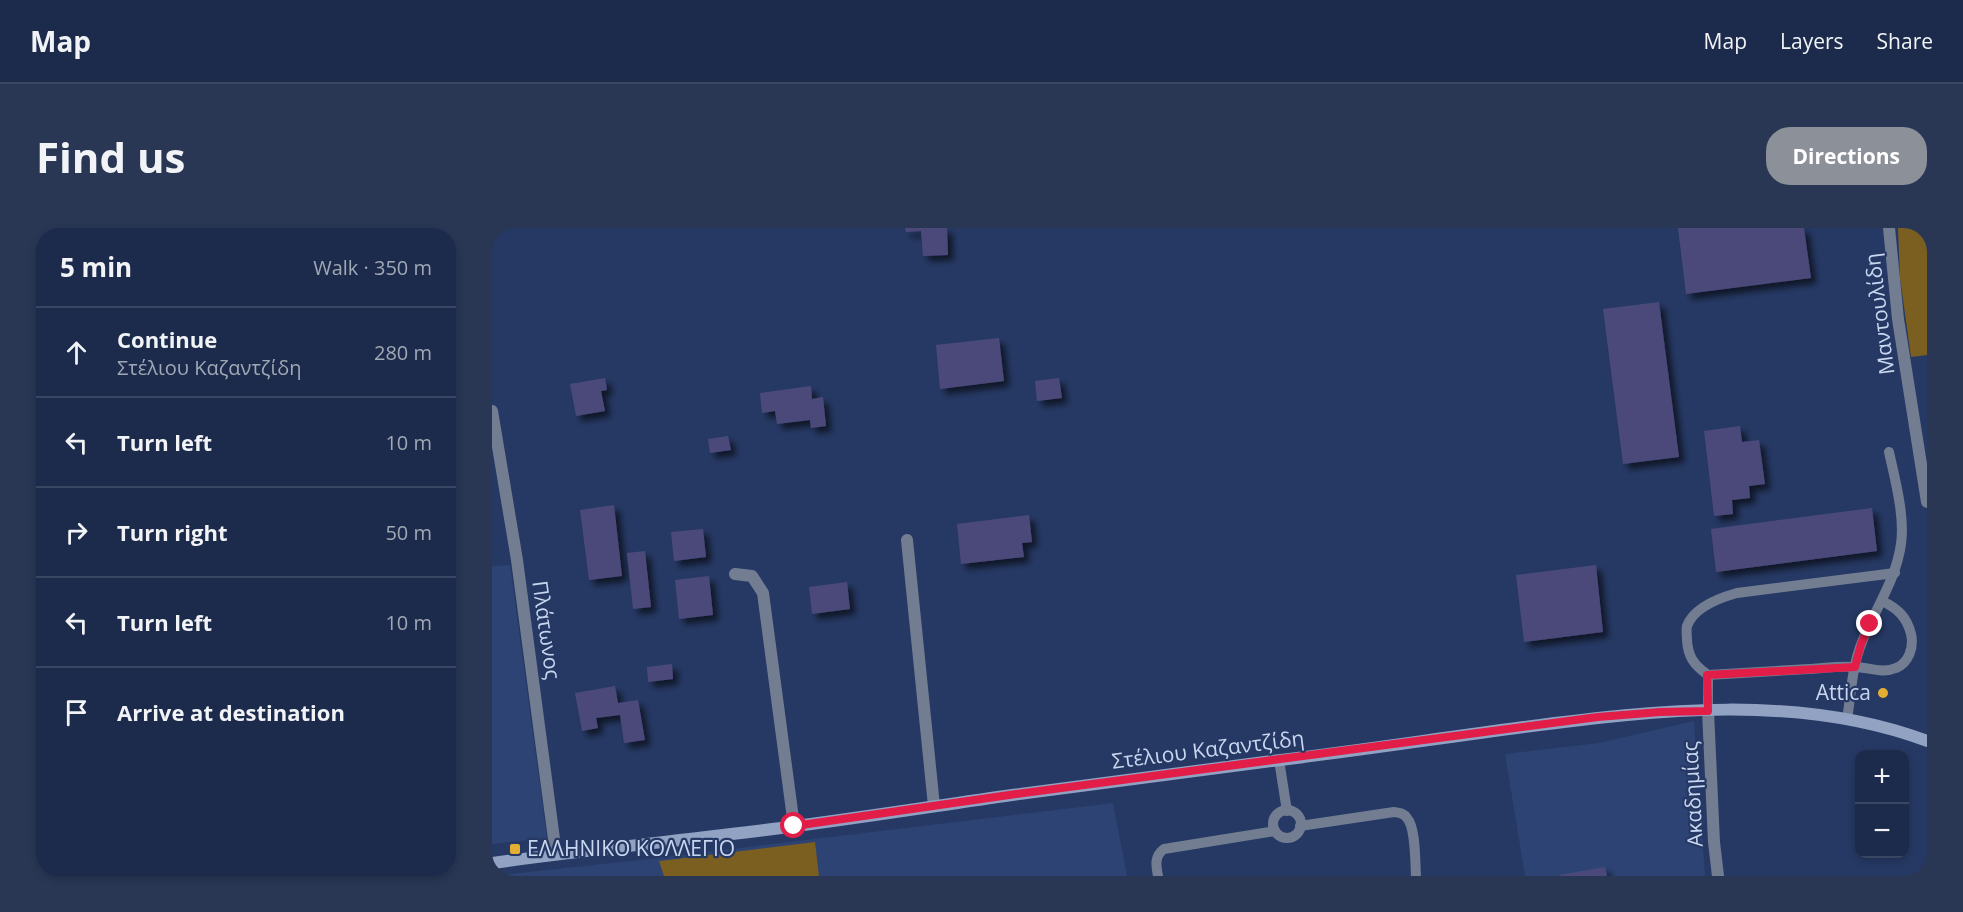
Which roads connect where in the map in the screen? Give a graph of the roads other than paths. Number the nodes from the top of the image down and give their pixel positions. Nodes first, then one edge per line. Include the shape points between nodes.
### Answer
1 (1889, 228) edge
2 (492, 411) edge
3 (1890, 452) dead end
4 (1927, 502) edge
5 (907, 540) dead end
6 (1895, 573) junction
7 (735, 574) dead end
8 (1882, 601) junction
9 (1855, 667) junction
10 (1707, 675) junction
11 (1708, 711) junction
12 (1847, 720) junction
13 (1927, 741) edge
14 (1279, 760) junction
15 (934, 806) junction
16 (1287, 810) junction
17 (794, 826) junction
18 (1300, 826) junction
19 (1275, 831) junction
20 (556, 854) junction
21 (492, 862) edge
22 (1158, 876) edge
23 (1416, 876) edge
24 (1718, 876) edge

1 - 4 street, Μαντουλίδη via 1898,320
2 - 20 street, Πλάτωνος via 513,531
3 - 6 lane via 1902,541
5 - 15 street
6 - 8 lane
6 - 10 lane via 1721,597 1695,614 1686,627 1688,653
7 - 17 street via 752,576 763,593
8 - 9 lane via 1861,644
8 - 9 lane via 1904,616 1912,639 1911,652 1905,663 1896,668 1884,671
9 - 10 lane
9 - 12 lane
10 - 11 lane
11 - 12 main road, Στέλιου Καζαντζίδη via 1758,710
11 - 14 main road, Στέλιου Καζαντζίδη via 1598,717
11 - 24 street, Ακαδημίας
12 - 13 main road, Στέλιου Καζαντζίδη via 1897,730
14 - 15 main road, Στέλιου Καζαντζίδη
14 - 16 lane
15 - 17 main road, Στέλιου Καζαντζίδη
16 - 18 lane via 1297,815
16 - 19 lane via 1276,815
17 - 20 main road, Στέλιου Καζαντζίδη
18 - 19 lane via 1299,832 1289,838
18 - 23 lane via 1402,813 1412,830
19 - 22 lane via 1164,849 1156,858
20 - 21 main road, Στέλιου Καζαντζίδη

